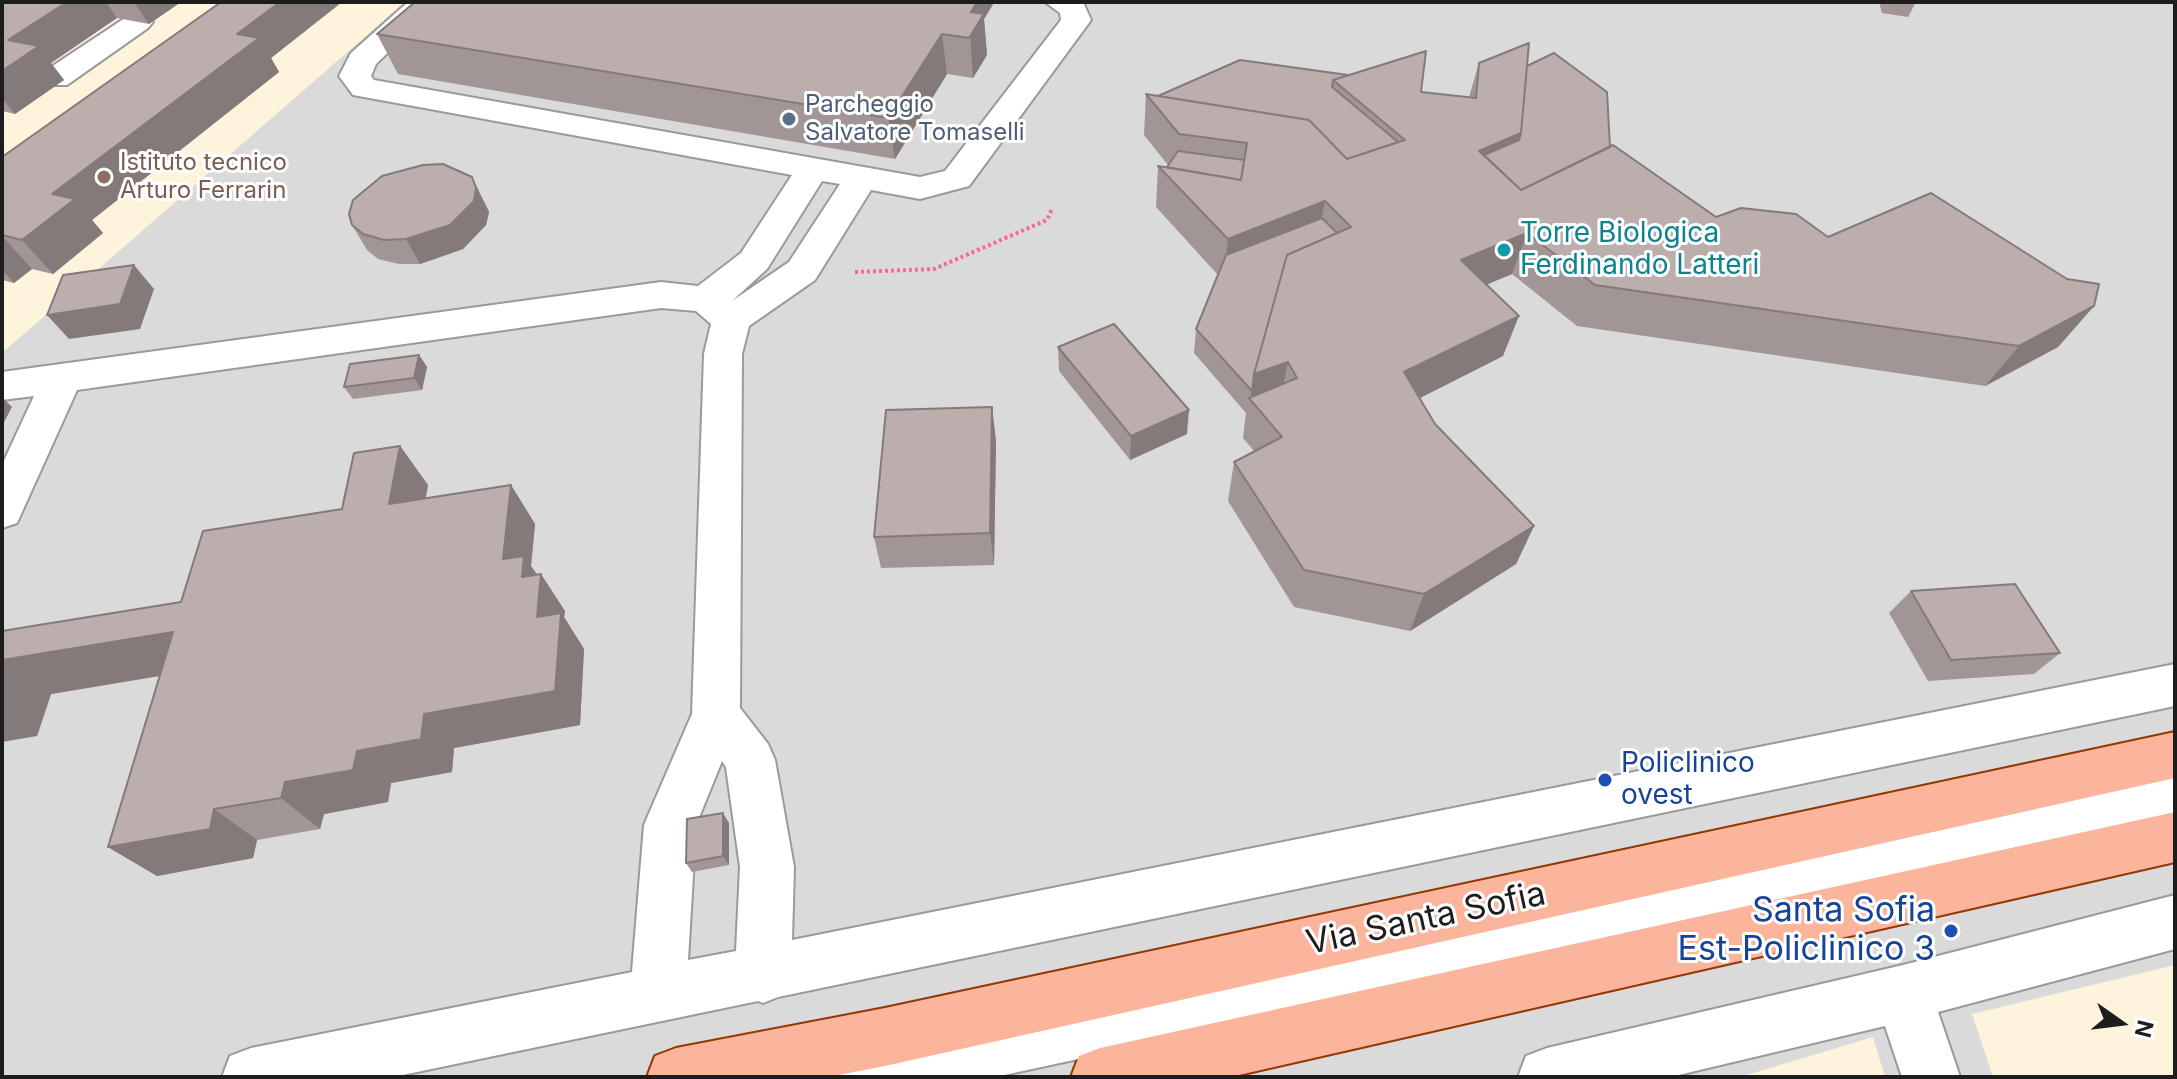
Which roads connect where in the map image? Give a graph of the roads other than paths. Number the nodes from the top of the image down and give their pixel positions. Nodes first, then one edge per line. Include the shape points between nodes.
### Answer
1 (425, 2) edge
2 (1060, 2) edge
3 (138, 22) dead end
4 (56, 78) dead end
5 (812, 170) junction
6 (861, 178) junction
7 (719, 309) junction
8 (62, 378) junction
9 (2, 386) edge
10 (2, 511) edge
11 (2175, 685) edge
12 (716, 714) junction
13 (2175, 755) edge
14 (2175, 798) edge
15 (2175, 837) edge
16 (2175, 922) edge
17 (763, 975) junction
18 (1903, 993) junction
19 (658, 996) junction
20 (251, 1077) edge
21 (676, 1077) edge
22 (859, 1077) edge
23 (1100, 1077) edge
24 (1547, 1077) edge
25 (1931, 1077) edge

1 - 5 street via 362,60 355,76 364,88
2 - 6 street via 1074,9 1076,20 957,179 920,188
3 - 4 street
5 - 6 street
5 - 7 street
6 - 7 street via 802,271
7 - 8 street via 661,295
7 - 12 street via 723,354
8 - 9 street
8 - 10 street
11 - 17 street
12 - 17 street via 750,760 767,867
12 - 19 street via 670,825
13 - 21 main road, Via Santa Sofia via 932,1027
14 - 22 street
15 - 23 main road
16 - 18 street
17 - 19 street
18 - 24 street
18 - 25 street
19 - 20 street

